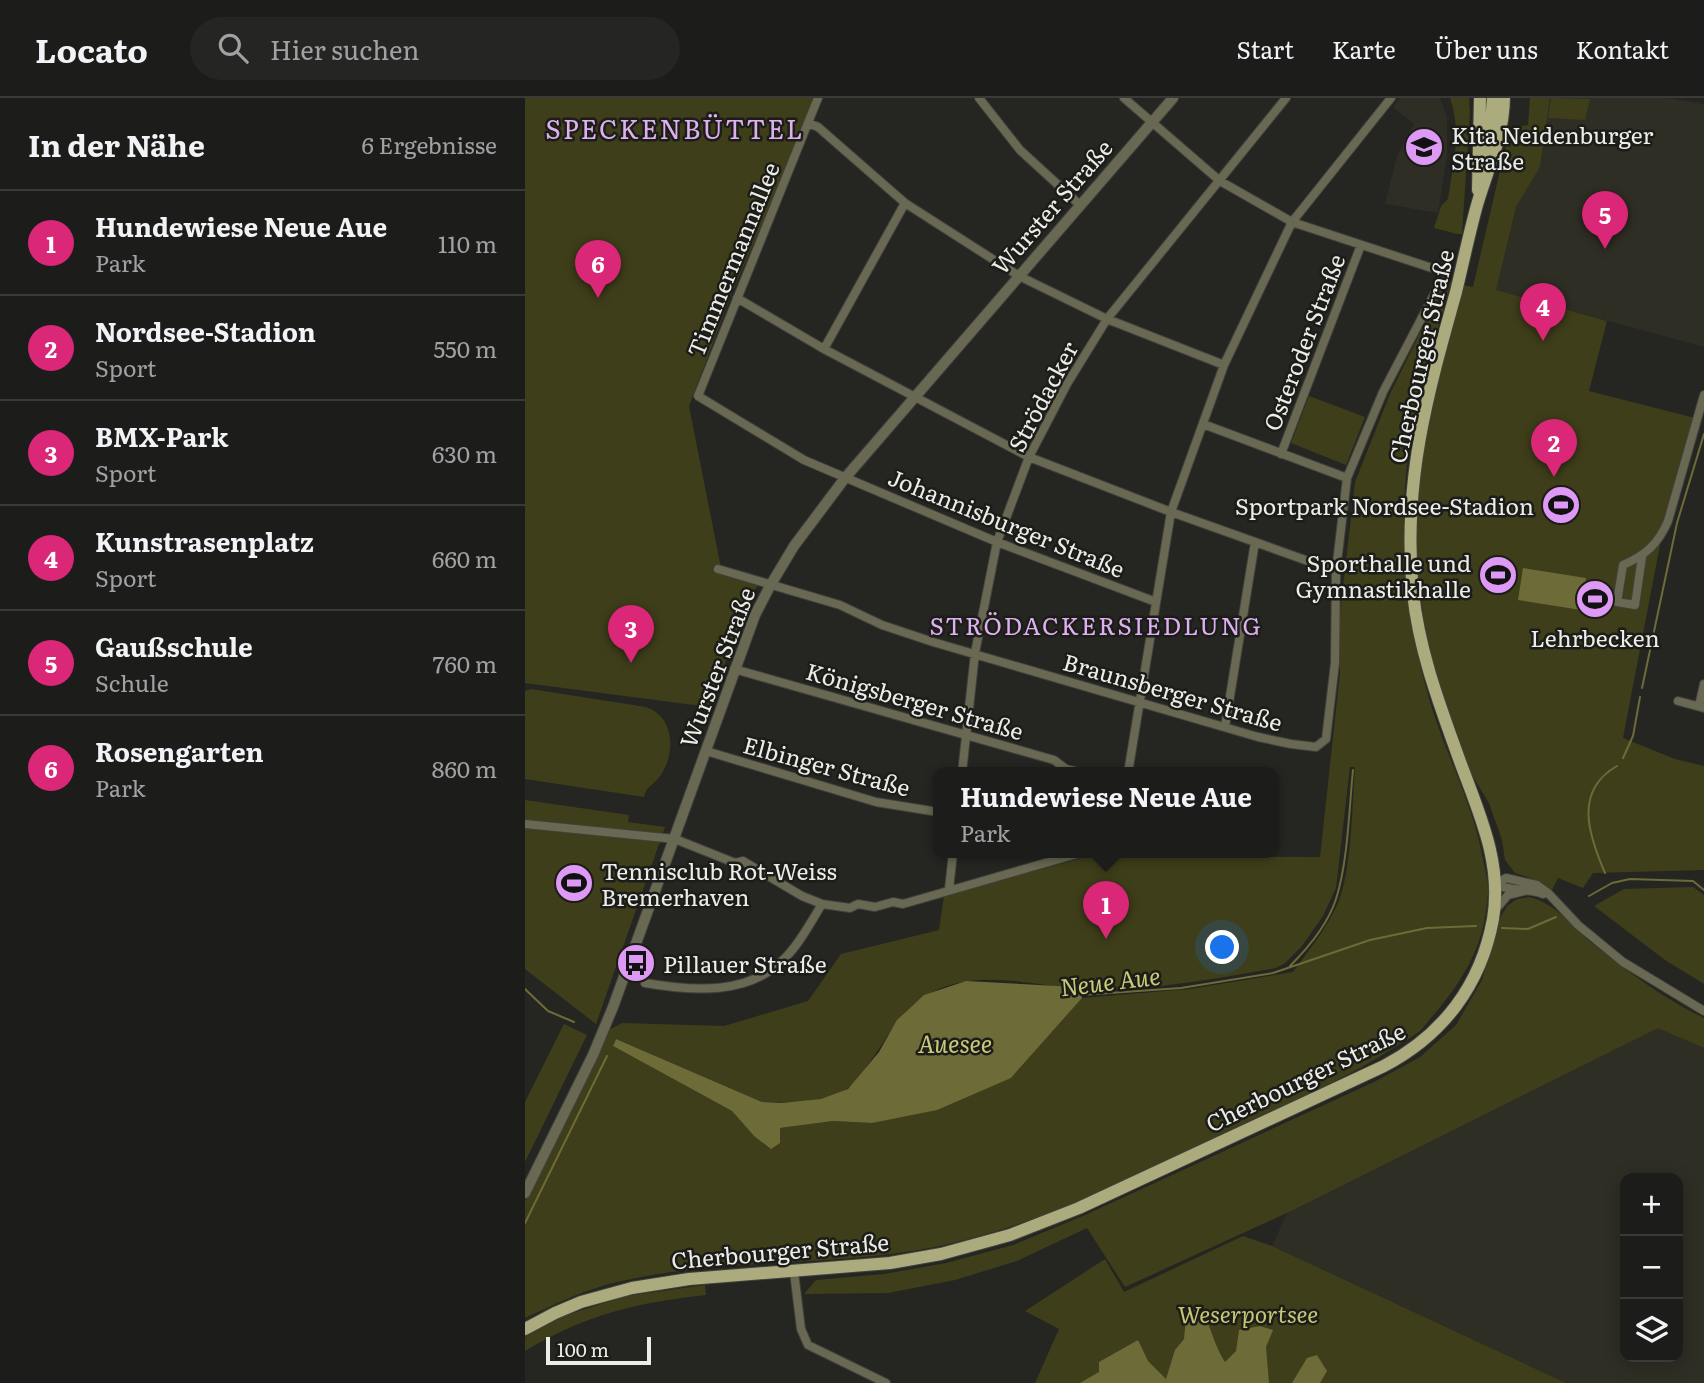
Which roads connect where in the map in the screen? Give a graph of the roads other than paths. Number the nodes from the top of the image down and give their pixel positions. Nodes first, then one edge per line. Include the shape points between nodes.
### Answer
1 (818, 98) edge
2 (979, 98) edge
3 (1124, 98) edge
4 (1173, 98) edge
5 (1286, 98) edge
6 (1391, 98) edge
7 (1480, 98) edge
8 (1493, 98) edge
9 (1504, 98) edge
10 (808, 123) junction
11 (1152, 123) junction
12 (1220, 181) junction
13 (905, 203) junction
14 (1477, 204) junction
15 (1080, 205) junction
16 (1291, 222) junction
17 (1361, 245) junction
18 (1019, 276) junction
19 (737, 298) junction
20 (1107, 319) junction
21 (824, 349) junction
22 (1224, 365) junction
23 (1704, 395) edge
24 (698, 396) joint
25 (913, 398) junction
26 (1203, 424) junction
27 (1281, 454) junction
28 (1029, 457) junction
29 (845, 478) junction
30 (1347, 478) junction
31 (1171, 512) junction
32 (997, 542) junction
33 (1255, 542) junction
34 (1642, 557) junction
35 (718, 569) dead end
36 (1336, 571) junction
37 (770, 586) junction
38 (1156, 602) junction
39 (975, 653) junction
40 (734, 669) junction
41 (1704, 684) edge
42 (1678, 701) dead end
43 (1139, 702) junction
44 (1702, 707) edge
45 (1225, 727) junction
46 (966, 734) junction
47 (706, 751) junction
48 (963, 767) edge
49 (1063, 767) edge
50 (1129, 767) edge
51 (933, 811) edge
52 (525, 824) edge
53 (675, 839) junction
54 (1492, 854) junction
55 (952, 858) edge
56 (1062, 858) edge
57 (1525, 882) junction
58 (1496, 884) junction
59 (949, 889) junction
60 (1535, 891) junction
61 (1554, 901) junction
62 (823, 904) junction
63 (1493, 915) junction
64 (645, 982) dead end
65 (1704, 1012) edge
66 (525, 1193) edge
67 (794, 1272) junction
68 (525, 1329) edge
69 (886, 1383) edge

1 - 10 street, Timmermannallee
2 - 15 street via 1020,150
3 - 11 street
4 - 11 street, Wurster Straße
5 - 12 street, Strödacker
6 - 16 street
7 - 14 main road, Cherbourger Straße
8 - 14 main road via 1490,145
9 - 14 main road, Cherbourger Straße via 1499,142
10 - 13 street
10 - 19 street, Timmermannallee
11 - 12 street
11 - 15 street, Wurster Straße
12 - 16 street
12 - 20 street, Strödacker
13 - 18 street
13 - 21 street
14 - 54 main road, Cherbourger Straße via 1422,421 1414,463 1410,537 1413,597 1424,655
15 - 18 street, Wurster Straße
16 - 17 street
16 - 22 street
17 - 27 street, Osteroder Straße
17 - 30 street via 1444,272 1383,392
18 - 20 street
18 - 25 street, Wurster Straße
19 - 21 street
19 - 24 street, Timmermannallee
20 - 22 street
20 - 28 street, Strödacker
21 - 25 street
22 - 26 street
23 - 34 street via 1668,521
24 - 29 street, Johannisburger Straße via 804,460
25 - 28 street
25 - 29 street, Wurster Straße
26 - 27 street
26 - 31 street
27 - 30 street
28 - 31 street
28 - 32 street, Strödacker
29 - 32 street, Johannisburger Straße
29 - 37 street, Wurster Straße via 807,526
30 - 36 street
31 - 33 street
31 - 38 street
32 - 38 street, Johannisburger Straße
32 - 39 street, Strödacker
33 - 36 street
33 - 45 street
34 - 34 street via 1623,565 1617,602 1635,605
35 - 37 street
36 - 45 street, Braunsberger Straße via 1335,663 1325,740 1316,747 1291,744
37 - 39 street, Braunsberger Straße via 840,605 882,625
37 - 40 street, Wurster Straße
38 - 43 street
39 - 43 street, Braunsberger Straße
39 - 46 street, Strödacker
40 - 46 street, Königsberger Straße
40 - 47 street, Wurster Straße
41 - 44 street
42 - 44 street
43 - 45 street, Braunsberger Straße
43 - 50 street
46 - 48 street, Strödacker
46 - 49 street, Königsberger Straße via 1054,760
47 - 51 street, Elbinger Straße via 876,802
47 - 53 street, Wurster Straße
52 - 53 street
53 - 62 street via 735,863 743,861
53 - 66 street, Wurster Straße via 601,1036
54 - 57 street via 1500,870
54 - 58 main road, Cherbourger Straße
55 - 59 street
56 - 59 street
57 - 58 street via 1506,878
57 - 61 street via 1537,885
58 - 60 street
58 - 63 main road, Cherbourger Straße
59 - 62 street via 903,904 850,908
60 - 61 street
60 - 63 street via 1508,895
61 - 65 street via 1623,962
62 - 64 street via 792,950 758,978 714,988 673,988
63 - 67 main road, Cherbourger Straße via 1485,952 1457,1007 1424,1041 1384,1066 1079,1208 1010,1235 902,1261
67 - 68 main road, Cherbourger Straße via 632,1287 581,1302
67 - 69 street via 801,1329 808,1345

